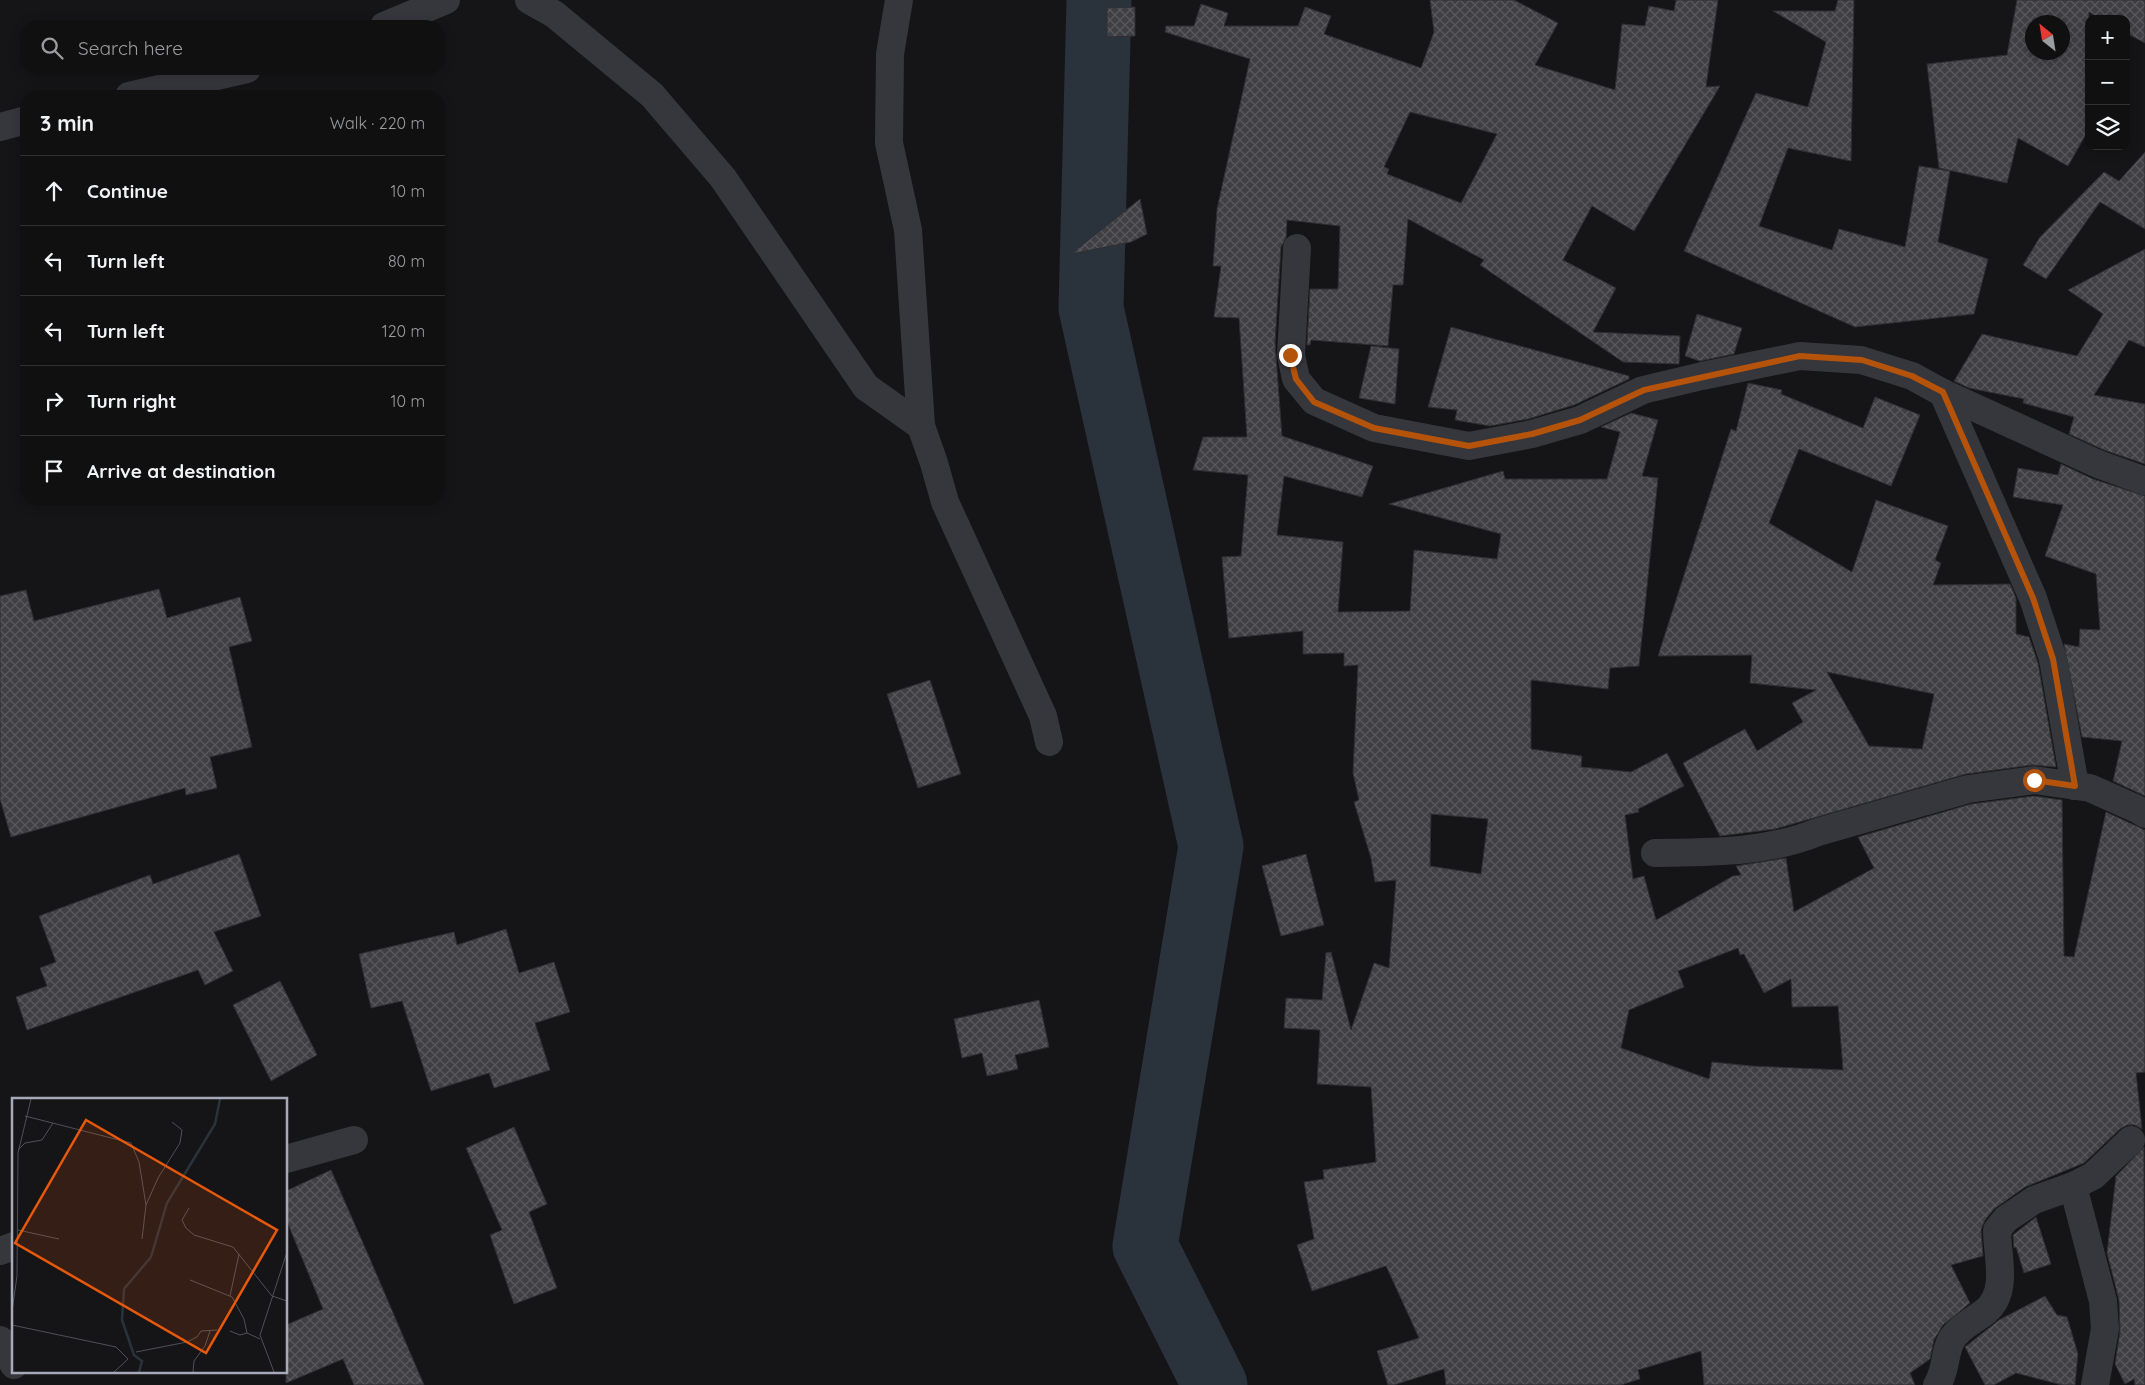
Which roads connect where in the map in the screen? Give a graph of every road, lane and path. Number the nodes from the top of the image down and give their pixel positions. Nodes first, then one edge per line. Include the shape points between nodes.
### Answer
1 (446, 0) edge
2 (529, 0) edge
3 (899, 0) edge
4 (398, 20) edge
5 (220, 75) edge
6 (156, 90) edge
7 (20, 122) edge
8 (0, 127) edge
9 (1297, 248) dead end
10 (1943, 392) junction
11 (921, 426) junction
12 (2145, 481) edge
13 (1050, 742) dead end
14 (2075, 786) junction
15 (2145, 814) edge
16 (1655, 853) dead end
17 (354, 1140) dead end
18 (2131, 1140) dead end
19 (288, 1157) edge
20 (2074, 1186) junction
21 (12, 1247) edge
22 (0, 1251) edge
23 (0, 1340) edge
24 (12, 1361) edge
25 (18, 1372) edge
26 (25, 1385) edge
27 (1936, 1385) edge
28 (2096, 1385) edge

1 - 4 street
2 - 11 street via 554,14 652,95 723,178 866,387
3 - 11 street via 890,54 889,143 908,230
5 - 6 street
7 - 8 street
9 - 10 street via 1290,355 1296,379 1314,402 1374,428 1469,446 1532,434 1580,420 1644,390 1800,356 1862,360 1912,376
10 - 12 street via 2098,464
10 - 14 street via 2033,598 2053,659
11 - 13 street via 945,502 1044,716
14 - 15 street via 2090,788
14 - 16 street via 2034,780 1968,789 1800,839 1738,850
17 - 19 street
18 - 20 street via 2093,1176
20 - 27 street via 2034,1200 2006,1219 1997,1230 1998,1296 1987,1310 1955,1334 1947,1348 1943,1375
20 - 28 street via 2103,1301 2105,1329
21 - 22 street
23 - 24 street
25 - 26 street

